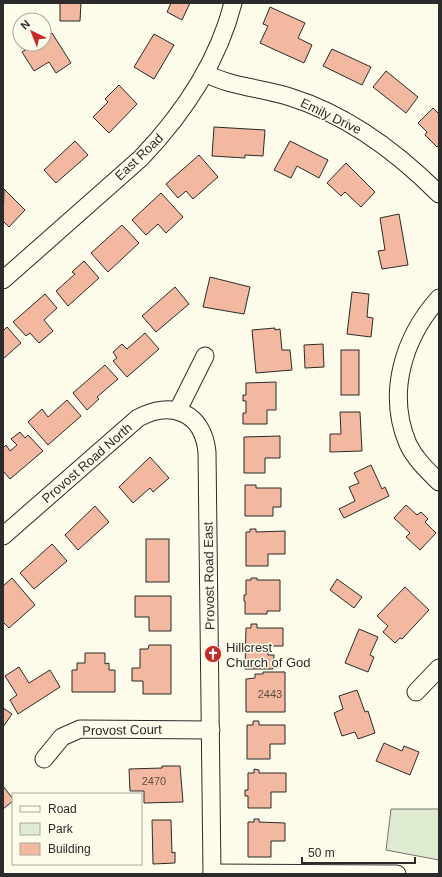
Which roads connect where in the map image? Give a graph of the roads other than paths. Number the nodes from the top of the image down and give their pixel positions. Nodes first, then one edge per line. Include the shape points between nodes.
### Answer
1 (233, 3) edge
2 (205, 73) junction
3 (439, 194) edge
4 (3, 279) edge
5 (439, 298) edge
6 (205, 356) dead end
7 (178, 410) junction
8 (439, 482) edge
9 (3, 536) edge
10 (439, 668) edge
11 (416, 692) dead end
12 (211, 730) junction
13 (44, 759) dead end
14 (212, 873) edge
15 (397, 874) edge

1 - 2 street, East Road via 216,52
2 - 3 street, Emily Drive via 217,80 292,98 353,124 404,161
2 - 4 street, East Road via 161,138
5 - 8 street via 419,324 410,342 399,382 398,404 408,444 420,463
6 - 7 street
7 - 9 street, Provost Road North via 164,408 138,418
7 - 12 street, Provost Road East via 200,427 206,440
10 - 11 street
12 - 13 street, Provost Court via 80,729 62,737
12 - 14 street, Provost Road East
14 - 15 street

